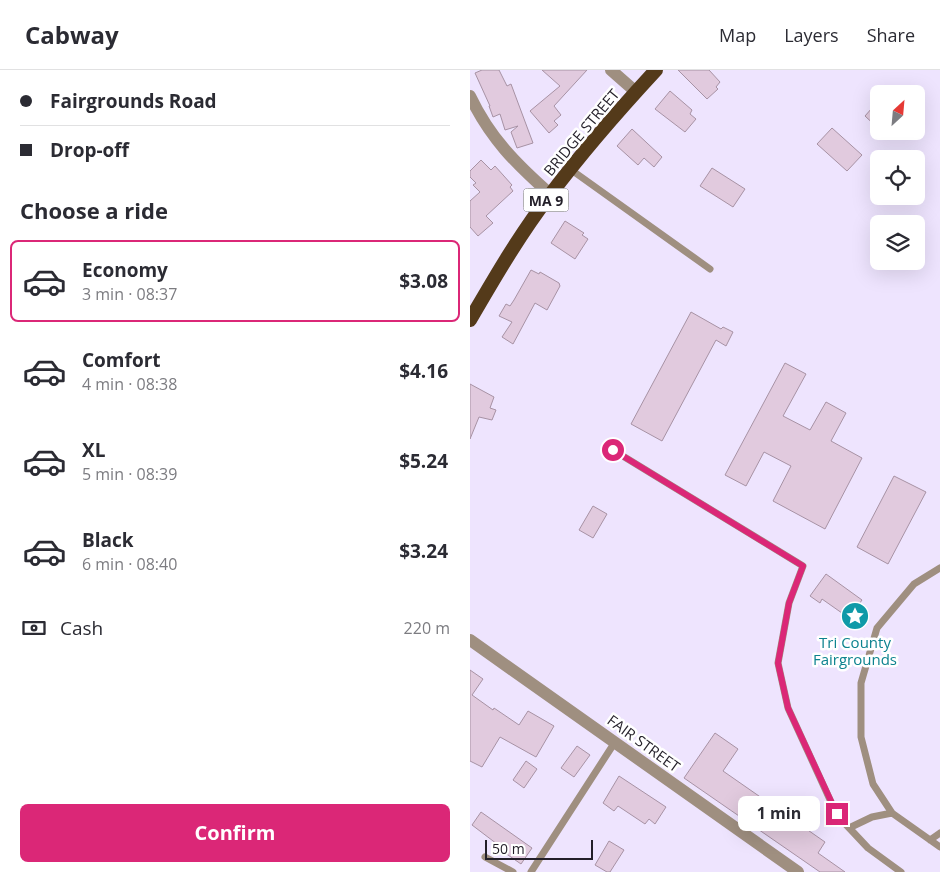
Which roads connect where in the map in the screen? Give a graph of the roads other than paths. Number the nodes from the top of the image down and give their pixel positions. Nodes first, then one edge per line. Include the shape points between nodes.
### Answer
1 (611, 70) edge
2 (656, 70) edge
3 (636, 92) junction
4 (470, 96) edge
5 (570, 169) junction
6 (550, 194) junction
7 (710, 269) dead end
8 (470, 320) edge
9 (613, 450) dead end
10 (940, 568) edge
11 (470, 640) edge
12 (615, 742) junction
13 (892, 813) junction
14 (850, 828) junction
15 (940, 833) edge
16 (930, 840) junction
17 (940, 847) edge
18 (485, 858) dead end
19 (513, 872) edge
20 (531, 872) edge
21 (798, 872) edge
22 (901, 872) edge

1 - 3 street
2 - 3 highway, BRIDGE STREET / MA 9
3 - 5 highway, BRIDGE STREET / MA 9
4 - 6 street via 504,150
5 - 6 highway, BRIDGE STREET / MA 9
5 - 7 lane
6 - 8 highway, BRIDGE STREET / MA 9
9 - 14 lane via 803,566 789,603 778,663 788,708 837,814
10 - 13 lane via 914,584 877,628 861,683 861,737 873,784
11 - 12 street, FAIR STREET
12 - 20 lane
12 - 21 street, FAIR STREET
13 - 14 lane via 872,817
13 - 16 lane
14 - 22 lane via 868,848
15 - 16 lane
16 - 17 lane
18 - 19 lane

